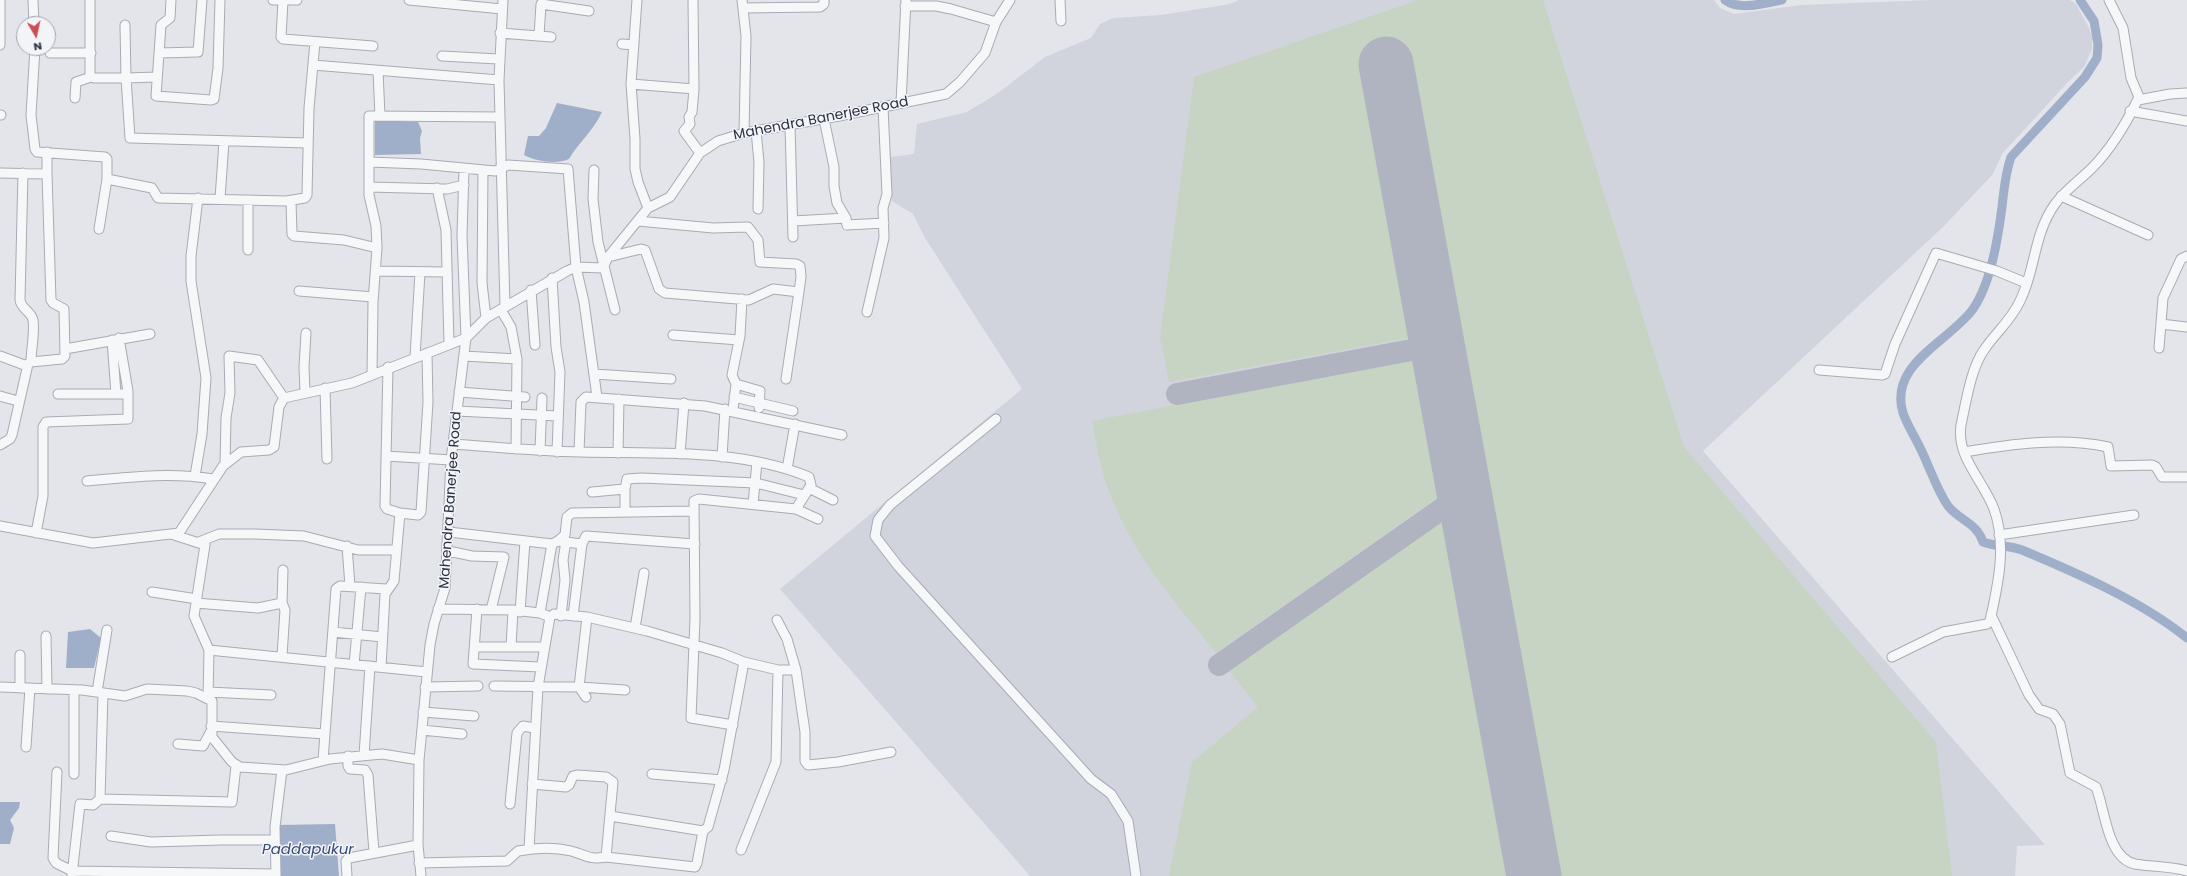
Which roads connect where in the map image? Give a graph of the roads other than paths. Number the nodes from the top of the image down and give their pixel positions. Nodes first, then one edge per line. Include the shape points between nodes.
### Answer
1 (0, 0) edge
2 (32, 0) edge
3 (90, 0) edge
4 (171, 0) edge
5 (202, 0) edge
6 (220, 0) edge
7 (273, 0) edge
8 (297, 0) edge
9 (409, 0) edge
10 (637, 0) edge
11 (693, 0) edge
12 (824, 0) edge
13 (1010, 0) edge
14 (1060, 0) edge
15 (2109, 0) edge
16 (284, 1) edge
17 (541, 2) edge
18 (906, 3) edge
19 (742, 4) edge
20 (774, 4) edge
21 (953, 4) edge
22 (502, 8) edge
23 (589, 11) dead end
24 (33, 16) edge
25 (1061, 21) dead end
26 (996, 22) junction
27 (125, 25) dead end
28 (500, 33) junction
29 (539, 36) junction
30 (551, 37) dead end
31 (315, 42) junction
32 (622, 44) dead end
33 (634, 44) junction
34 (0, 45) edge
35 (373, 46) dead end
36 (56, 53) edge
37 (91, 53) junction
38 (159, 53) junction
39 (35, 56) edge
40 (442, 56) dead end
41 (498, 59) junction
42 (313, 65) junction
43 (378, 71) junction
44 (91, 77) junction
45 (157, 77) junction
46 (126, 78) junction
47 (498, 80) junction
48 (631, 84) junction
49 (694, 89) junction
50 (2187, 93) edge
51 (75, 98) dead end
52 (2138, 100) junction
53 (901, 103) junction
54 (883, 107) junction
55 (2130, 111) junction
56 (380, 116) junction
57 (500, 117) junction
58 (824, 119) junction
59 (2187, 121) edge
60 (790, 125) junction
61 (756, 131) junction
62 (744, 133) junction
63 (224, 141) junction
64 (307, 144) junction
65 (47, 152) junction
66 (700, 153) junction
67 (369, 162) junction
68 (464, 168) junction
69 (501, 169) junction
70 (483, 170) junction
71 (594, 170) dead end
72 (0, 173) edge
73 (23, 173) junction
74 (47, 174) junction
75 (107, 179) junction
76 (464, 185) junction
77 (369, 187) junction
78 (437, 188) junction
79 (2061, 196) junction
80 (198, 198) junction
81 (220, 199) junction
82 (248, 200) junction
83 (291, 201) junction
84 (648, 208) junction
85 (758, 209) dead end
86 (846, 218) junction
87 (638, 221) junction
88 (793, 221) junction
89 (884, 223) junction
90 (99, 229) dead end
91 (2148, 235) dead end
92 (793, 238) dead end
93 (377, 246) junction
94 (248, 250) dead end
95 (608, 256) junction
96 (2187, 256) edge
97 (576, 267) junction
98 (603, 268) junction
99 (376, 271) junction
100 (420, 272) junction
101 (447, 272) junction
102 (552, 278) junction
103 (2026, 283) junction
104 (531, 290) junction
105 (298, 291) dead end
106 (799, 292) junction
107 (373, 298) junction
108 (742, 299) junction
109 (503, 308) junction
110 (615, 310) dead end
111 (867, 312) dead end
112 (486, 318) junction
113 (2161, 324) junction
114 (2187, 327) edge
115 (306, 333) dead end
116 (150, 334) dead end
117 (673, 335) dead end
118 (466, 338) junction
119 (115, 339) junction
120 (739, 340) junction
121 (449, 344) junction
122 (535, 345) dead end
123 (2159, 348) dead end
124 (65, 349) junction
125 (427, 353) junction
126 (0, 356) edge
127 (464, 356) junction
128 (415, 357) junction
129 (517, 359) junction
130 (29, 364) junction
131 (388, 368) junction
132 (1819, 370) dead end
133 (594, 374) junction
134 (372, 375) junction
135 (671, 379) dead end
136 (786, 379) dead end
137 (736, 384) junction
138 (325, 388) junction
139 (305, 392) junction
140 (459, 392) junction
141 (58, 394) dead end
142 (116, 394) junction
143 (128, 394) junction
144 (0, 396) edge
145 (516, 396) junction
146 (525, 396) dead end
147 (597, 397) junction
148 (734, 397) junction
149 (284, 398) junction
150 (542, 398) dead end
151 (619, 399) junction
152 (18, 401) junction
153 (684, 403) junction
154 (760, 403) junction
155 (729, 410) junction
156 (457, 411) junction
157 (793, 411) dead end
158 (515, 415) junction
159 (542, 416) junction
160 (558, 416) junction
161 (757, 416) junction
162 (996, 419) dead end
163 (795, 424) junction
164 (842, 435) dead end
165 (453, 444) junction
166 (0, 446) edge
167 (516, 449) junction
168 (540, 451) junction
169 (556, 452) junction
170 (579, 452) junction
171 (1964, 452) junction
172 (618, 453) junction
173 (680, 454) junction
174 (386, 456) junction
175 (722, 457) junction
176 (327, 459) dead end
177 (423, 459) junction
178 (452, 460) junction
179 (757, 462) junction
180 (226, 464) junction
181 (787, 469) junction
182 (195, 476) junction
183 (2187, 476) edge
184 (213, 479) junction
185 (87, 481) dead end
186 (756, 483) junction
187 (625, 489) junction
188 (592, 492) dead end
189 (807, 492) junction
190 (833, 500) dead end
191 (753, 504) junction
192 (796, 509) junction
193 (625, 511) junction
194 (694, 511) junction
195 (400, 513) junction
196 (2134, 515) dead end
197 (818, 519) dead end
198 (0, 526) edge
199 (448, 532) junction
200 (36, 533) junction
201 (171, 534) junction
202 (1999, 539) junction
203 (525, 541) junction
204 (199, 542) junction
205 (559, 542) junction
206 (582, 544) junction
207 (695, 544) junction
208 (347, 546) junction
209 (396, 550) junction
210 (448, 551) junction
211 (284, 570) dead end
212 (644, 572) dead end
213 (350, 586) junction
214 (361, 587) junction
215 (386, 589) junction
216 (152, 592) dead end
217 (196, 601) junction
218 (282, 603) junction
219 (438, 609) junction
220 (477, 609) junction
221 (491, 610) junction
222 (517, 611) junction
223 (540, 613) junction
224 (1991, 615) junction
225 (561, 616) junction
226 (573, 616) junction
227 (550, 617) junction
228 (587, 618) junction
229 (777, 620) dead end
230 (635, 628) junction
231 (107, 630) dead end
232 (333, 632) junction
233 (357, 635) junction
234 (46, 636) dead end
235 (382, 637) junction
236 (693, 646) junction
237 (475, 647) junction
238 (511, 647) junction
239 (544, 647) junction
240 (210, 650) junction
241 (20, 655) dead end
242 (282, 656) junction
243 (1892, 657) dead end
244 (330, 662) junction
245 (744, 662) junction
246 (354, 664) junction
247 (370, 666) junction
248 (381, 667) junction
249 (540, 667) junction
250 (778, 670) junction
251 (796, 670) junction
252 (427, 672) junction
253 (478, 686) dead end
254 (494, 686) dead end
255 (0, 687) edge
256 (425, 687) junction
257 (538, 687) junction
258 (580, 687) junction
259 (20, 688) junction
260 (30, 688) junction
261 (47, 689) junction
262 (74, 690) junction
263 (625, 690) dead end
264 (100, 693) junction
265 (208, 695) junction
266 (271, 695) dead end
267 (586, 697) dead end
268 (423, 712) junction
269 (474, 716) dead end
270 (733, 725) junction
271 (534, 728) junction
272 (211, 729) junction
273 (422, 730) junction
274 (325, 734) junction
275 (462, 734) dead end
276 (178, 744) dead end
277 (26, 747) dead end
278 (891, 752) dead end
279 (364, 755) junction
280 (348, 756) junction
281 (323, 760) junction
282 (419, 760) junction
283 (236, 766) junction
284 (282, 770) junction
285 (57, 772) dead end
286 (74, 774) dead end
287 (652, 774) dead end
288 (722, 780) junction
289 (532, 784) junction
290 (100, 799) junction
291 (510, 804) dead end
292 (610, 816) junction
293 (703, 831) junction
294 (111, 836) dead end
295 (275, 840) junction
296 (418, 845) junction
297 (529, 849) junction
298 (741, 850) dead end
299 (374, 852) junction
300 (606, 857) junction
301 (419, 863) junction
302 (2187, 871) edge
303 (72, 874) edge
304 (261, 875) edge
305 (276, 875) edge
306 (346, 876) edge
307 (421, 876) edge
308 (1136, 876) edge

1 - 34 street
2 - 24 street
3 - 37 street
4 - 38 street via 170,18 161,25
5 - 38 street via 198,52
6 - 45 street via 218,68 214,99 157,97
7 - 16 street
8 - 16 street
9 - 22 street
10 - 33 street
11 - 49 street
12 - 20 street via 820,7
13 - 26 street
14 - 25 street
15 - 52 street via 2123,28 2131,78
16 - 31 street via 282,38
17 - 23 street
17 - 29 street
18 - 21 street via 936,6
18 - 53 street
19 - 20 street
19 - 62 street via 746,56
21 - 26 street
22 - 28 street
26 - 53 street, Mahendra Banerjee Road via 985,53 946,94
27 - 46 street
28 - 29 street
28 - 41 street
29 - 30 street
31 - 35 street
31 - 42 street
32 - 33 street
33 - 48 street
36 - 37 street
37 - 44 street
38 - 45 street
39 - 65 street via 31,116 35,149 37,152
40 - 41 street
41 - 47 street
42 - 43 street
42 - 64 street
43 - 47 street
43 - 56 street
44 - 46 street
44 - 51 street via 76,82
45 - 46 street
46 - 63 street via 130,138
47 - 57 street
48 - 49 street
48 - 84 street via 635,175
49 - 66 street via 690,124 684,131
50 - 52 street
52 - 55 street
53 - 54 street, Mahendra Banerjee Road
54 - 58 street, Mahendra Banerjee Road
54 - 89 street via 887,194
55 - 59 street
55 - 79 street via 2114,142
56 - 57 street
56 - 67 street via 368,118
57 - 69 street
58 - 60 street, Mahendra Banerjee Road
58 - 86 street via 834,167 837,203
60 - 61 street, Mahendra Banerjee Road
60 - 88 street
61 - 62 street, Mahendra Banerjee Road
61 - 85 street via 759,162
62 - 66 street, Mahendra Banerjee Road via 718,141
63 - 64 street
63 - 81 street
64 - 83 street via 307,195 305,198
65 - 74 street
65 - 75 street via 105,157
66 - 84 street, Mahendra Banerjee Road via 670,197
67 - 68 street
67 - 77 street
68 - 70 street
68 - 76 street, Mahendra Banerjee Road
69 - 70 street
69 - 97 street via 508,165 568,169
69 - 109 street
70 - 112 street via 482,283
71 - 98 street via 596,226
72 - 73 street
73 - 74 street
73 - 130 street via 20,300 22,307 29,312 33,320
74 - 124 street via 51,300 64,309
75 - 80 street via 152,188 157,198
75 - 90 street
76 - 78 street
76 - 118 street, Mahendra Banerjee Road via 462,236
77 - 78 street
77 - 93 street via 370,204 377,230
78 - 101 street via 446,227
79 - 91 street
79 - 103 street via 2039,234
80 - 81 street
80 - 182 street via 191,256 191,281 206,378 202,434
81 - 82 street
82 - 83 street
82 - 94 street
83 - 93 street via 294,236 344,240
84 - 87 street, Mahendra Banerjee Road
86 - 88 street
86 - 89 street via 847,225
87 - 95 street, Mahendra Banerjee Road
87 - 106 street via 713,228 748,227 758,240 760,262 800,266
88 - 92 street
89 - 111 street via 884,238
93 - 99 street
95 - 98 street, Mahendra Banerjee Road
95 - 108 street via 645,250 660,289 665,293
96 - 113 street via 2181,258 2163,298
97 - 98 street
97 - 102 street
97 - 133 street via 584,302
98 - 110 street
99 - 100 street
99 - 107 street
100 - 101 street
100 - 128 street
101 - 121 street
102 - 104 street
102 - 160 street via 560,372
103 - 132 street via 1936,254 1896,342 1885,374
103 - 171 street via 2020,301 2005,326 1984,350 1979,360 1960,430 1960,442
104 - 109 street
104 - 122 street
105 - 107 street
106 - 108 street via 773,289 756,298
106 - 136 street
107 - 134 street
108 - 120 street
109 - 112 street
109 - 129 street via 511,327
112 - 118 street
113 - 114 street
113 - 123 street
115 - 139 street
116 - 119 street
117 - 120 street
118 - 121 street
118 - 127 street, Mahendra Banerjee Road
119 - 124 street
119 - 142 street
119 - 143 street
120 - 137 street via 732,375
121 - 125 street
124 - 130 street via 65,356 62,359
125 - 128 street
125 - 177 street via 428,397
126 - 130 street
127 - 129 street
127 - 140 street, Mahendra Banerjee Road
128 - 131 street
129 - 145 street
130 - 152 street
131 - 134 street
131 - 174 street
133 - 135 street
133 - 147 street
134 - 138 street via 352,383
137 - 148 street
137 - 154 street via 760,391
138 - 139 street
138 - 176 street
139 - 149 street
140 - 145 street
140 - 156 street, Mahendra Banerjee Road
141 - 142 street
142 - 143 street
143 - 200 street via 129,417 126,420 50,420 44,424 44,496
144 - 152 street
145 - 146 street
145 - 158 street
147 - 151 street
147 - 170 street via 586,397 581,402
148 - 154 street
148 - 155 street
149 - 180 street via 279,407 274,447 269,450 241,452
149 - 180 street via 258,360 230,356
150 - 159 street
151 - 153 street
151 - 172 street
152 - 166 street via 12,435
153 - 155 street
153 - 173 street
154 - 157 street
154 - 161 street
155 - 161 street
155 - 175 street
156 - 158 street
156 - 165 street, Mahendra Banerjee Road
158 - 159 street
158 - 167 street
159 - 160 street
159 - 168 street
160 - 169 street
161 - 163 street
162 - 308 street via 890,505 878,520 875,536 898,566 1091,779 1111,794 1128,821
163 - 164 street
163 - 181 street
165 - 167 street
165 - 178 street, Mahendra Banerjee Road
167 - 168 street
168 - 169 street
169 - 170 street
170 - 172 street
171 - 183 street via 2018,444 2094,445 2108,447 2111,466 2152,465 2162,477
171 - 202 street via 1994,507
172 - 173 street
173 - 175 street
174 - 177 street
174 - 195 street via 385,506
175 - 179 street
177 - 178 street
177 - 195 street via 420,514
178 - 199 street, Mahendra Banerjee Road
179 - 181 street
179 - 186 street
180 - 184 street
181 - 189 street via 809,477 812,482
182 - 184 street
182 - 185 street via 138,476
184 - 201 street via 182,529
186 - 187 street via 630,478 625,481
186 - 189 street
186 - 191 street
187 - 188 street
187 - 193 street
189 - 190 street
189 - 192 street
191 - 192 street
191 - 194 street via 696,499
192 - 197 street
193 - 194 street
193 - 205 street via 569,514 565,535
194 - 207 street
195 - 209 street
196 - 202 street
198 - 200 street
199 - 203 street
199 - 210 street, Mahendra Banerjee Road
200 - 201 street via 93,543
201 - 204 street
202 - 224 street via 2000,577
203 - 205 street
203 - 222 street
204 - 208 street via 219,534 255,534 304,536
204 - 217 street via 205,547
205 - 206 street
205 - 223 street
205 - 225 street via 565,580
206 - 207 street via 584,537 590,535 632,541
206 - 226 street
207 - 236 street
208 - 209 street via 360,550
208 - 213 street
209 - 215 street via 394,581
210 - 219 street, Mahendra Banerjee Road via 445,588
210 - 221 street via 472,556 504,557
211 - 218 street
212 - 230 street
213 - 214 street
213 - 232 street via 340,586 336,589
214 - 215 street
214 - 233 street
215 - 235 street
216 - 217 street
217 - 218 street via 258,608
217 - 240 street via 195,619
218 - 242 street via 285,610
219 - 220 street
219 - 252 street, Mahendra Banerjee Road
220 - 221 street
220 - 237 street
221 - 222 street
222 - 223 street
222 - 238 street
223 - 227 street
224 - 243 street via 1987,624 1943,632
224 - 302 street via 2029,694 2039,709 2053,714 2060,724 2070,773 2096,787 2113,846 2132,863 2174,867
225 - 226 street
225 - 227 street via 554,614
226 - 228 street
227 - 239 street
228 - 230 street
228 - 258 street
229 - 251 street via 787,639
230 - 236 street
231 - 264 street
232 - 233 street
232 - 244 street
233 - 235 street
233 - 246 street
234 - 261 street
235 - 248 street
236 - 245 street via 722,653
236 - 270 street via 691,718
237 - 238 street
237 - 249 street via 473,664
238 - 239 street
239 - 249 street
240 - 242 street
240 - 265 street
241 - 259 street
242 - 244 street
244 - 246 street
244 - 274 street
245 - 250 street
245 - 270 street
246 - 247 street
247 - 248 street
247 - 279 street
248 - 252 street
249 - 257 street
250 - 251 street
250 - 298 street via 776,762
251 - 278 street via 805,732 805,763 811,766
252 - 256 street, Mahendra Banerjee Road
253 - 256 street
254 - 257 street
255 - 259 street
256 - 268 street, Mahendra Banerjee Road
257 - 258 street
257 - 271 street
258 - 263 street
258 - 267 street
259 - 260 street
260 - 261 street
260 - 277 street
261 - 262 street
262 - 264 street
262 - 286 street
264 - 265 street via 125,696 147,689 192,691
264 - 290 street
265 - 266 street
265 - 272 street via 212,704
268 - 269 street
268 - 273 street, Mahendra Banerjee Road
270 - 288 street
271 - 289 street
271 - 291 street via 523,726 517,733
272 - 274 street
272 - 276 street via 203,746
272 - 283 street via 214,741
273 - 275 street
273 - 282 street, Mahendra Banerjee Road
274 - 281 street
279 - 280 street
279 - 282 street via 390,754
280 - 281 street
280 - 299 street via 350,769 367,772
281 - 284 street via 291,770
282 - 296 street, Mahendra Banerjee Road
283 - 284 street
283 - 290 street via 232,802
284 - 295 street
285 - 303 street via 53,858
287 - 288 street
288 - 293 street via 708,827
289 - 292 street via 566,787 573,776 606,777 613,782
289 - 297 street
290 - 303 street via 93,805 80,804
292 - 293 street
292 - 300 street
293 - 300 street via 695,867
294 - 295 street via 151,842
295 - 305 street
296 - 299 street
296 - 301 street, Mahendra Banerjee Road
297 - 300 street via 571,851 592,859
297 - 301 street via 515,852 507,861
299 - 306 street via 347,858
301 - 307 street, Mahendra Banerjee Road
303 - 304 street
304 - 305 street

